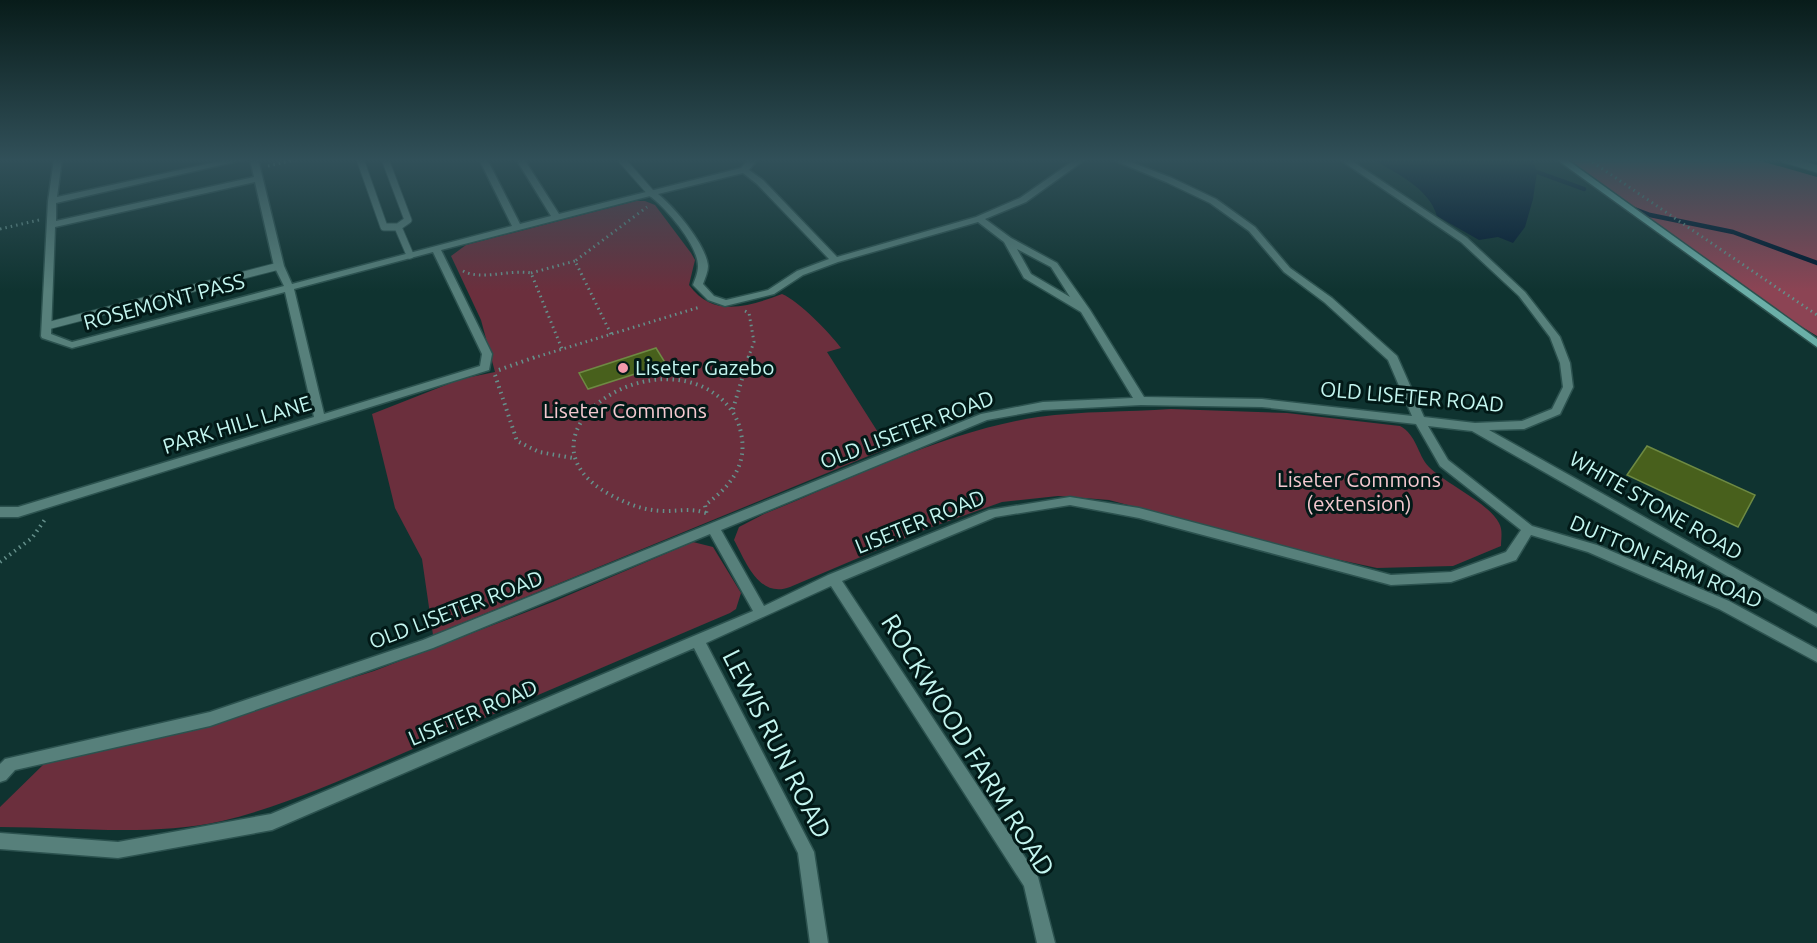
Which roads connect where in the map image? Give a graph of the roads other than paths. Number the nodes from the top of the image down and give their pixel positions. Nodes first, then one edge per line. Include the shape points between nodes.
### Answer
1 (52, 203) edge
2 (122, 203) edge
3 (264, 203) edge
4 (376, 203) edge
5 (402, 203) edge
6 (505, 203) edge
7 (547, 203) edge
8 (611, 203) edge
9 (665, 203) edge
10 (780, 203) edge
11 (1016, 203) edge
12 (1216, 203) edge
13 (1409, 203) edge
14 (1621, 203) edge
15 (556, 217) junction
16 (979, 219) junction
17 (51, 221) junction
18 (398, 227) junction
19 (517, 227) junction
20 (1008, 240) junction
21 (436, 249) junction
22 (410, 255) junction
23 (835, 260) junction
24 (279, 266) junction
25 (289, 287) junction
26 (1084, 309) junction
27 (47, 326) junction
28 (1817, 344) edge
29 (1141, 400) junction
30 (320, 420) junction
31 (1420, 421) junction
32 (1475, 427) junction
33 (0, 512) edge
34 (713, 528) junction
35 (1528, 529) junction
36 (833, 579) junction
37 (761, 613) junction
38 (1817, 621) edge
39 (697, 640) junction
40 (1817, 656) edge
41 (0, 775) edge
42 (0, 841) edge
43 (819, 943) edge
44 (1046, 943) edge

1 - 17 street
2 - 17 street
3 - 24 street
4 - 18 lane via 384,227
5 - 18 lane via 408,220
6 - 19 street
7 - 15 street
8 - 15 street
9 - 23 street via 692,238 703,265 698,285 711,298 725,303 771,292 800,273
10 - 23 street
11 - 16 street
12 - 31 street via 1252,229 1287,270 1328,300 1393,358
13 - 32 street, OLD LISETER ROAD via 1464,240 1522,294 1555,337 1565,363 1568,387 1556,411 1524,425
14 - 28 main road
15 - 19 street
16 - 20 street
16 - 23 street
17 - 27 street
18 - 22 lane
19 - 21 street
20 - 26 street via 1054,265
20 - 26 street via 1027,276
21 - 22 street
21 - 30 street, PARK HILL LANE via 487,354 485,368
22 - 25 street
24 - 25 street
24 - 27 lane
25 - 27 street, ROSEMONT PASS via 72,345 46,336
25 - 30 street
26 - 29 street
29 - 31 street, OLD LISETER ROAD via 1262,403
29 - 34 street, OLD LISETER ROAD via 1043,406 985,417
30 - 33 street, PARK HILL LANE via 18,512
31 - 32 street, OLD LISETER ROAD
31 - 35 street via 1444,463
32 - 38 street, WHITE STONE ROAD
34 - 37 street
34 - 41 street, OLD LISETER ROAD via 428,644 210,719 10,764
35 - 36 street, LISETER ROAD via 1511,556 1451,577 1391,580 1139,513 1070,501 993,513
35 - 40 street, DUTTON FARM ROAD via 1592,548 1724,605
36 - 37 street, LISETER ROAD
36 - 44 street, ROCKWOOD FARM ROAD via 1032,883
37 - 39 street, LISETER ROAD
39 - 42 street, LISETER ROAD via 272,822 118,850
39 - 43 street, LEWIS RUN ROAD via 806,852

